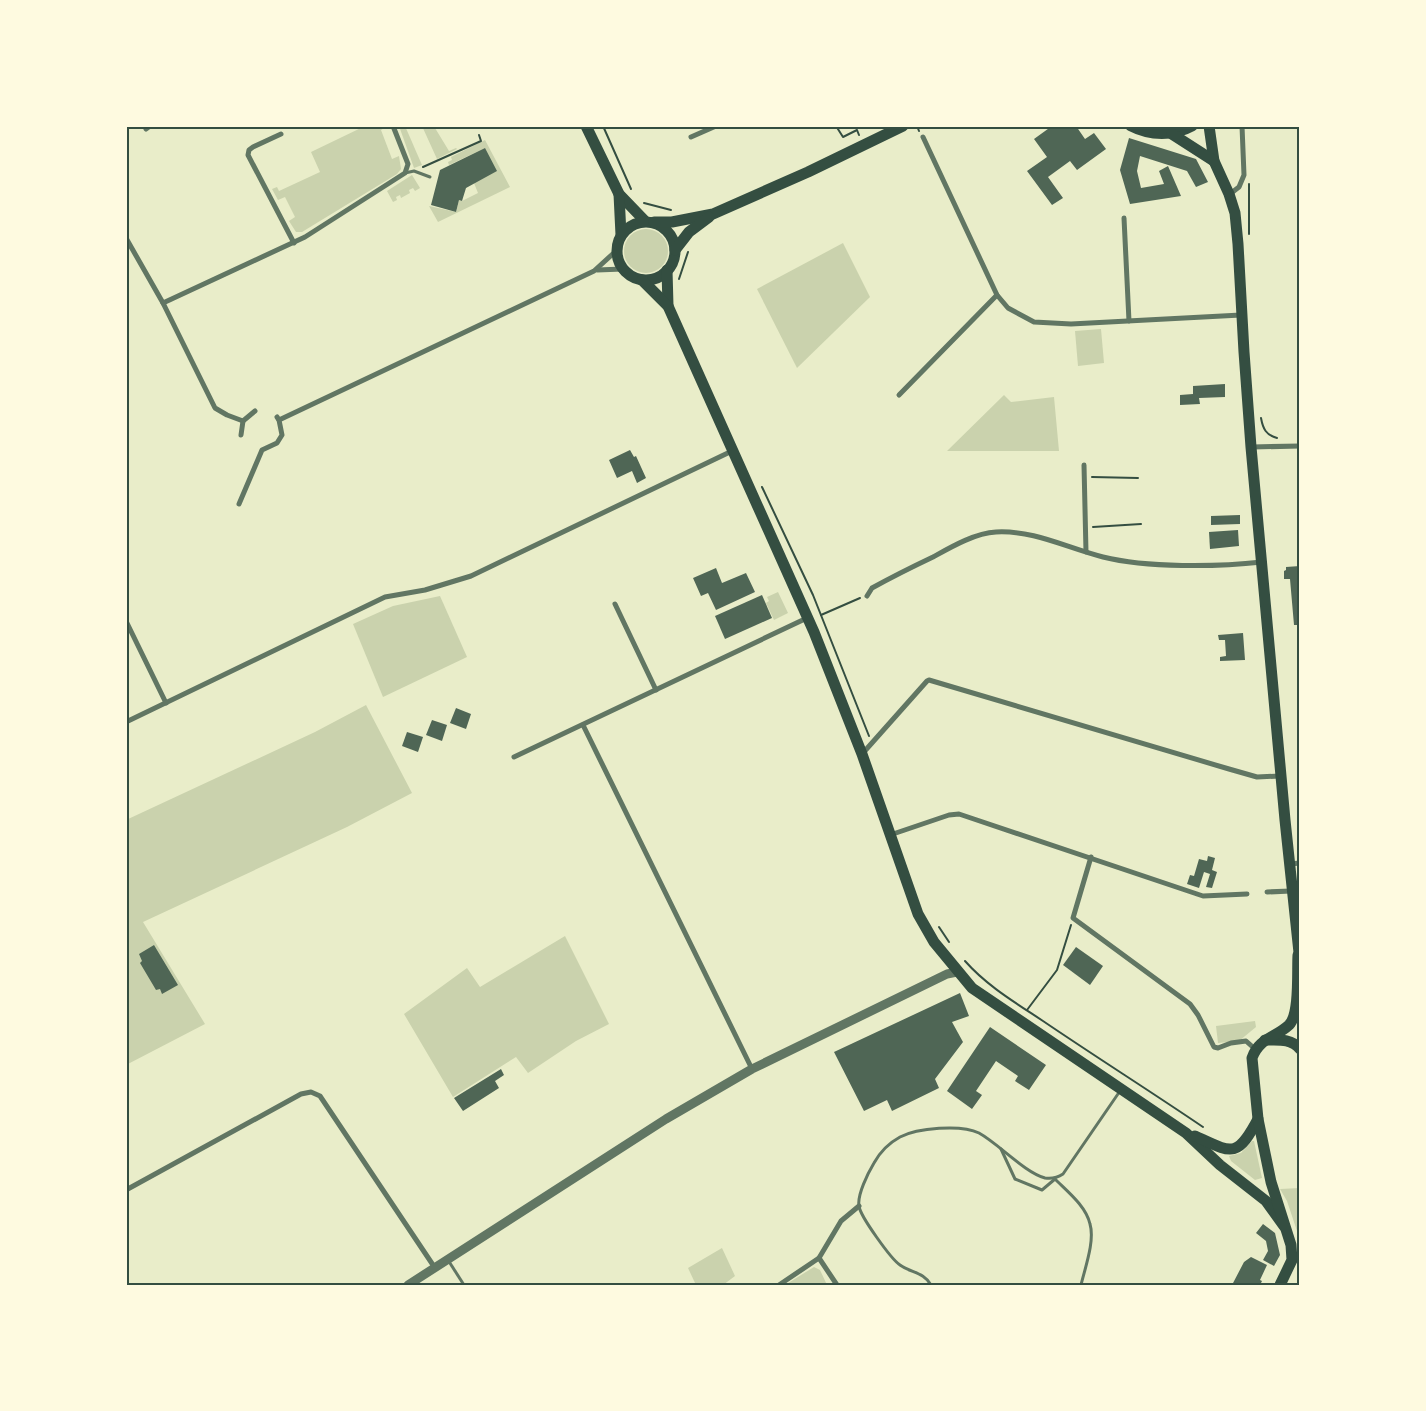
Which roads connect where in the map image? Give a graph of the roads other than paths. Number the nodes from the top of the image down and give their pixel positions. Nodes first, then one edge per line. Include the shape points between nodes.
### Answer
1 (393, 126) edge
2 (586, 126) edge
3 (716, 126) edge
4 (903, 126) edge
5 (1131, 126) edge
6 (1192, 126) edge
7 (1209, 126) edge
8 (1242, 126) edge
9 (281, 134) dead end
10 (1172, 134) junction
11 (691, 137) dead end
12 (923, 137) dead end
13 (1214, 161) junction
14 (405, 173) junction
15 (430, 177) dead end
16 (619, 194) junction
17 (1229, 194) junction
18 (713, 214) junction
19 (1124, 218) dead end
20 (649, 222) junction
21 (621, 236) junction
22 (127, 240) edge
23 (294, 242) junction
24 (675, 250) junction
25 (616, 251) junction
26 (623, 269) junction
27 (597, 270) junction
28 (667, 270) junction
29 (642, 280) junction
30 (997, 295) junction
31 (163, 303) junction
32 (668, 306) junction
33 (1242, 315) junction
34 (1129, 321) junction
35 (899, 395) dead end
36 (256, 412) dead end
37 (243, 421) junction
38 (241, 435) dead end
39 (1300, 446) edge
40 (1251, 447) junction
41 (732, 451) junction
42 (1084, 465) dead end
43 (240, 504) dead end
44 (1086, 552) junction
45 (1262, 562) junction
46 (867, 596) road end
47 (615, 604) dead end
48 (808, 618) junction
49 (126, 621) edge
50 (656, 690) junction
51 (166, 703) junction
52 (126, 722) edge
53 (583, 724) junction
54 (862, 754) junction
55 (514, 757) dead end
56 (1281, 776) junction
57 (890, 835) junction
58 (1091, 857) junction
59 (1294, 864) edge
60 (1291, 890) junction
61 (1267, 892) dead end
62 (1247, 894) dead end
63 (1299, 958) edge
64 (957, 972) junction
65 (1265, 1040) junction
66 (1255, 1049) junction
67 (1300, 1049) edge
68 (752, 1069) junction
69 (1122, 1088) junction
70 (1258, 1119) junction
71 (1186, 1133) junction
72 (1000, 1148) junction
73 (1055, 1179) junction
74 (126, 1190) edge
75 (859, 1206) junction
76 (1284, 1226) junction
77 (818, 1258) junction
78 (447, 1260) junction
79 (435, 1268) junction
80 (408, 1285) edge
81 (464, 1285) edge
82 (779, 1285) edge
83 (837, 1285) edge
84 (931, 1285) edge
85 (1081, 1285) edge
86 (1280, 1285) edge

1 - 14 street via 408,164
2 - 16 main road
3 - 11 street
4 - 18 main road
5 - 10 main road
6 - 10 main road
7 - 13 main road
8 - 17 street via 1244,175 1239,187
9 - 23 street via 253,147 248,155
10 - 13 main road
12 - 30 street
13 - 17 main road
14 - 15 lane
14 - 23 street
16 - 20 main road
16 - 21 main road
17 - 33 main road via 1235,213
18 - 20 main road via 672,222
18 - 24 main road via 689,232
19 - 34 street
20 - 21 main road via 627,228
20 - 24 main road via 662,226 671,236
21 - 25 main road
22 - 31 street
23 - 31 street
24 - 28 main road
25 - 26 main road
25 - 27 street
26 - 27 street
26 - 29 main road
27 - 43 street via 278,419 282,435 277,442 262,450
28 - 29 main road via 658,277
28 - 32 main road
29 - 32 main road
30 - 34 street via 1008,308 1034,322
30 - 35 street
31 - 37 street via 215,408
32 - 41 main road
33 - 34 street
33 - 40 main road
36 - 37 street
37 - 38 street
39 - 40 street
40 - 45 main road
41 - 48 main road
41 - 51 street via 471,576 425,590 385,597
42 - 44 street
44 - 45 street via 1104,558 1165,565
44 - 46 street via 1051,540 995,532 964,541 872,588
45 - 56 main road
47 - 50 street
48 - 50 street
48 - 54 main road
49 - 51 street
50 - 53 street
51 - 52 street
53 - 55 street
53 - 68 street
54 - 56 street via 930,680 1257,777
54 - 57 main road
56 - 59 main road
57 - 58 street via 959,814
57 - 64 main road via 918,914
58 - 62 street via 1203,896
58 - 66 street via 1073,918 1190,1004 1214,1047 1246,1041
59 - 60 main road
60 - 61 street
60 - 63 main road
63 - 65 main road via 1296,1010 1290,1024
64 - 68 street
64 - 69 main road via 983,997
65 - 66 main road
65 - 67 main road via 1284,1040
66 - 70 main road via 1252,1058
68 - 78 street via 666,1119
69 - 71 main road
69 - 73 lane via 1063,1174
70 - 71 main road via 1237,1148 1226,1150
70 - 76 main road
71 - 76 main road via 1266,1201
72 - 73 lane via 1028,1169 1044,1178
72 - 73 lane via 1015,1179 1042,1190
72 - 75 lane via 977,1132 956,1128 916,1132 901,1137 882,1151 868,1172
73 - 85 lane via 1084,1210 1090,1222 1090,1242
74 - 79 street via 301,1094 311,1092 320,1096
75 - 77 street via 841,1220
75 - 84 lane via 878,1240 899,1265 921,1274
76 - 86 main road via 1292,1260
77 - 82 street
77 - 83 street
78 - 79 street
78 - 81 lane
79 - 80 street

